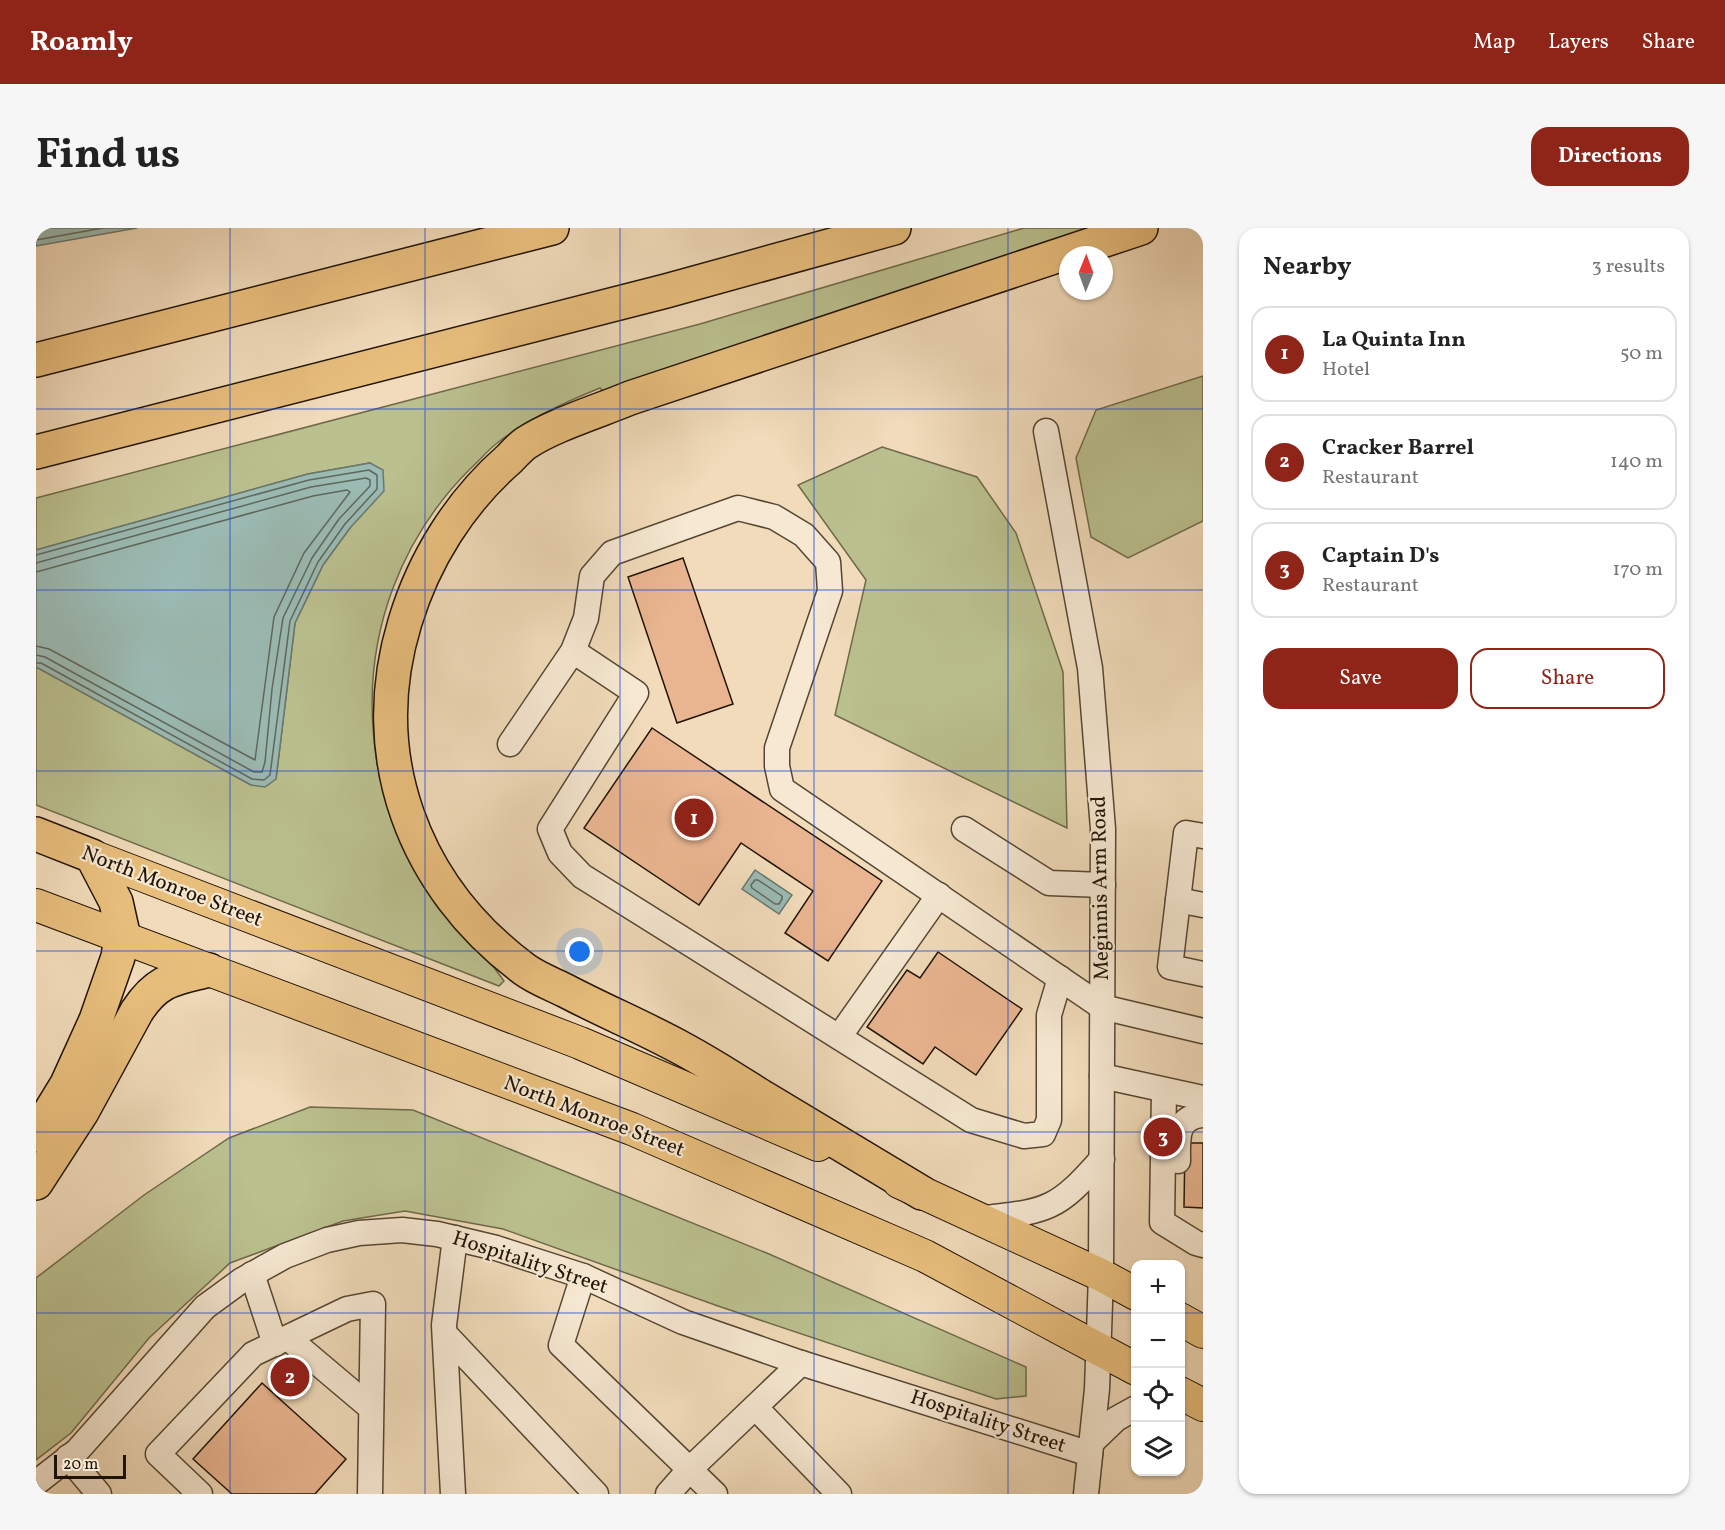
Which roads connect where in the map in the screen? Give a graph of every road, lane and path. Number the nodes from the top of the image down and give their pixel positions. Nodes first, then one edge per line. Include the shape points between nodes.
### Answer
1 (552, 228) edge
2 (894, 228) edge
3 (1141, 228) edge
4 (36, 360) edge
5 (1046, 431) dead end
6 (36, 452) edge
7 (573, 651) junction
8 (510, 744) dead end
9 (964, 829) dead end
10 (36, 834) edge
11 (1203, 836) edge
12 (92, 856) junction
13 (1103, 885) junction
14 (939, 895) junction
15 (1178, 900) junction
16 (36, 905) edge
17 (1203, 905) edge
18 (122, 937) junction
19 (209, 970) junction
20 (1203, 974) edge
21 (1060, 978) junction
22 (1102, 1007) junction
23 (1203, 1031) edge
24 (839, 1037) junction
25 (1102, 1076) junction
26 (1164, 1089) junction
27 (1203, 1098) edge
28 (1203, 1115) edge
29 (36, 1136) edge
30 (1102, 1158) junction
31 (36, 1183) edge
32 (922, 1193) junction
33 (980, 1219) junction
34 (1177, 1232) junction
35 (455, 1238) junction
36 (1203, 1245) edge
37 (252, 1274) junction
38 (1101, 1275) junction
39 (584, 1276) junction
40 (1131, 1291) edge
41 (1185, 1322) edge
42 (1203, 1332) edge
43 (445, 1334) junction
44 (281, 1341) junction
45 (1099, 1349) junction
46 (801, 1363) junction
47 (1134, 1368) edge
48 (371, 1408) junction
49 (756, 1408) junction
50 (1131, 1411) edge
51 (1091, 1448) junction
52 (68, 1457) junction
53 (690, 1469) junction
54 (36, 1483) edge
55 (456, 1492) edge
56 (99, 1494) edge
57 (200, 1494) edge
58 (370, 1494) edge
59 (596, 1494) edge
60 (668, 1494) edge
61 (715, 1494) edge
62 (839, 1494) edge
63 (1086, 1494) edge

1 - 4 highway
2 - 6 highway via 666,291
3 - 32 highway via 630,398 526,443 465,505 434,551 412,598 400,638 390,704 395,773 422,849 460,909 526,971 683,1049
5 - 13 street, Meginnis Arm Road via 1090,668
7 - 8 street
7 - 14 street via 586,618 592,576 612,553 738,508 774,517 804,535 828,562 830,591 777,748 782,789
7 - 24 street via 636,693 550,829 560,854 582,876
9 - 13 street via 1049,883
10 - 12 highway, North Monroe Street
11 - 15 street via 1186,833
12 - 18 highway via 117,902
12 - 32 main road, North Monroe Street via 580,1043 785,1129
13 - 22 street, Meginnis Arm Road
14 - 21 street
14 - 24 street
15 - 17 street
15 - 20 street via 1170,968
16 - 18 main road, North Monroe Street
18 - 19 main road, North Monroe Street
18 - 29 highway via 93,1027 67,1084
19 - 31 highway via 170,980 147,995 82,1112
19 - 45 main road, North Monroe Street via 632,1129 926,1256
21 - 22 street
21 - 24 street via 1049,1015 1049,1120 1043,1134 1024,1136 971,1120
22 - 23 street
22 - 25 street, Meginnis Arm Road
25 - 26 street
25 - 30 street, Meginnis Arm Road
26 - 27 street
26 - 34 street via 1162,1222
28 - 34 street via 1194,1116 1180,1129
30 - 33 street via 1082,1182 1050,1205
30 - 38 street, Meginnis Arm Road
32 - 33 main road, North Monroe Street
33 - 38 main road, North Monroe Street
34 - 36 street
35 - 37 street, Hospitality Street via 402,1230 359,1233 327,1239
35 - 39 street, Hospitality Street
35 - 43 street
37 - 44 street
37 - 52 street, Hospitality Street via 205,1307
38 - 40 main road, North Monroe Street
38 - 45 street, Meginnis Arm Road
39 - 46 street, Hospitality Street via 683,1322
39 - 53 street via 561,1344
41 - 42 main road
43 - 55 street
43 - 59 street
44 - 48 street
44 - 48 street via 347,1309 373,1304
44 - 57 street via 253,1354 158,1454
45 - 47 main road, North Monroe Street
45 - 51 street, Meginnis Arm Road
46 - 49 street
46 - 51 street, Hospitality Street
48 - 58 street
49 - 53 street
49 - 62 street
50 - 51 street via 1116,1419
51 - 63 street, Meginnis Arm Road
52 - 54 street, Hospitality Street
52 - 56 street
53 - 60 street
53 - 61 street

